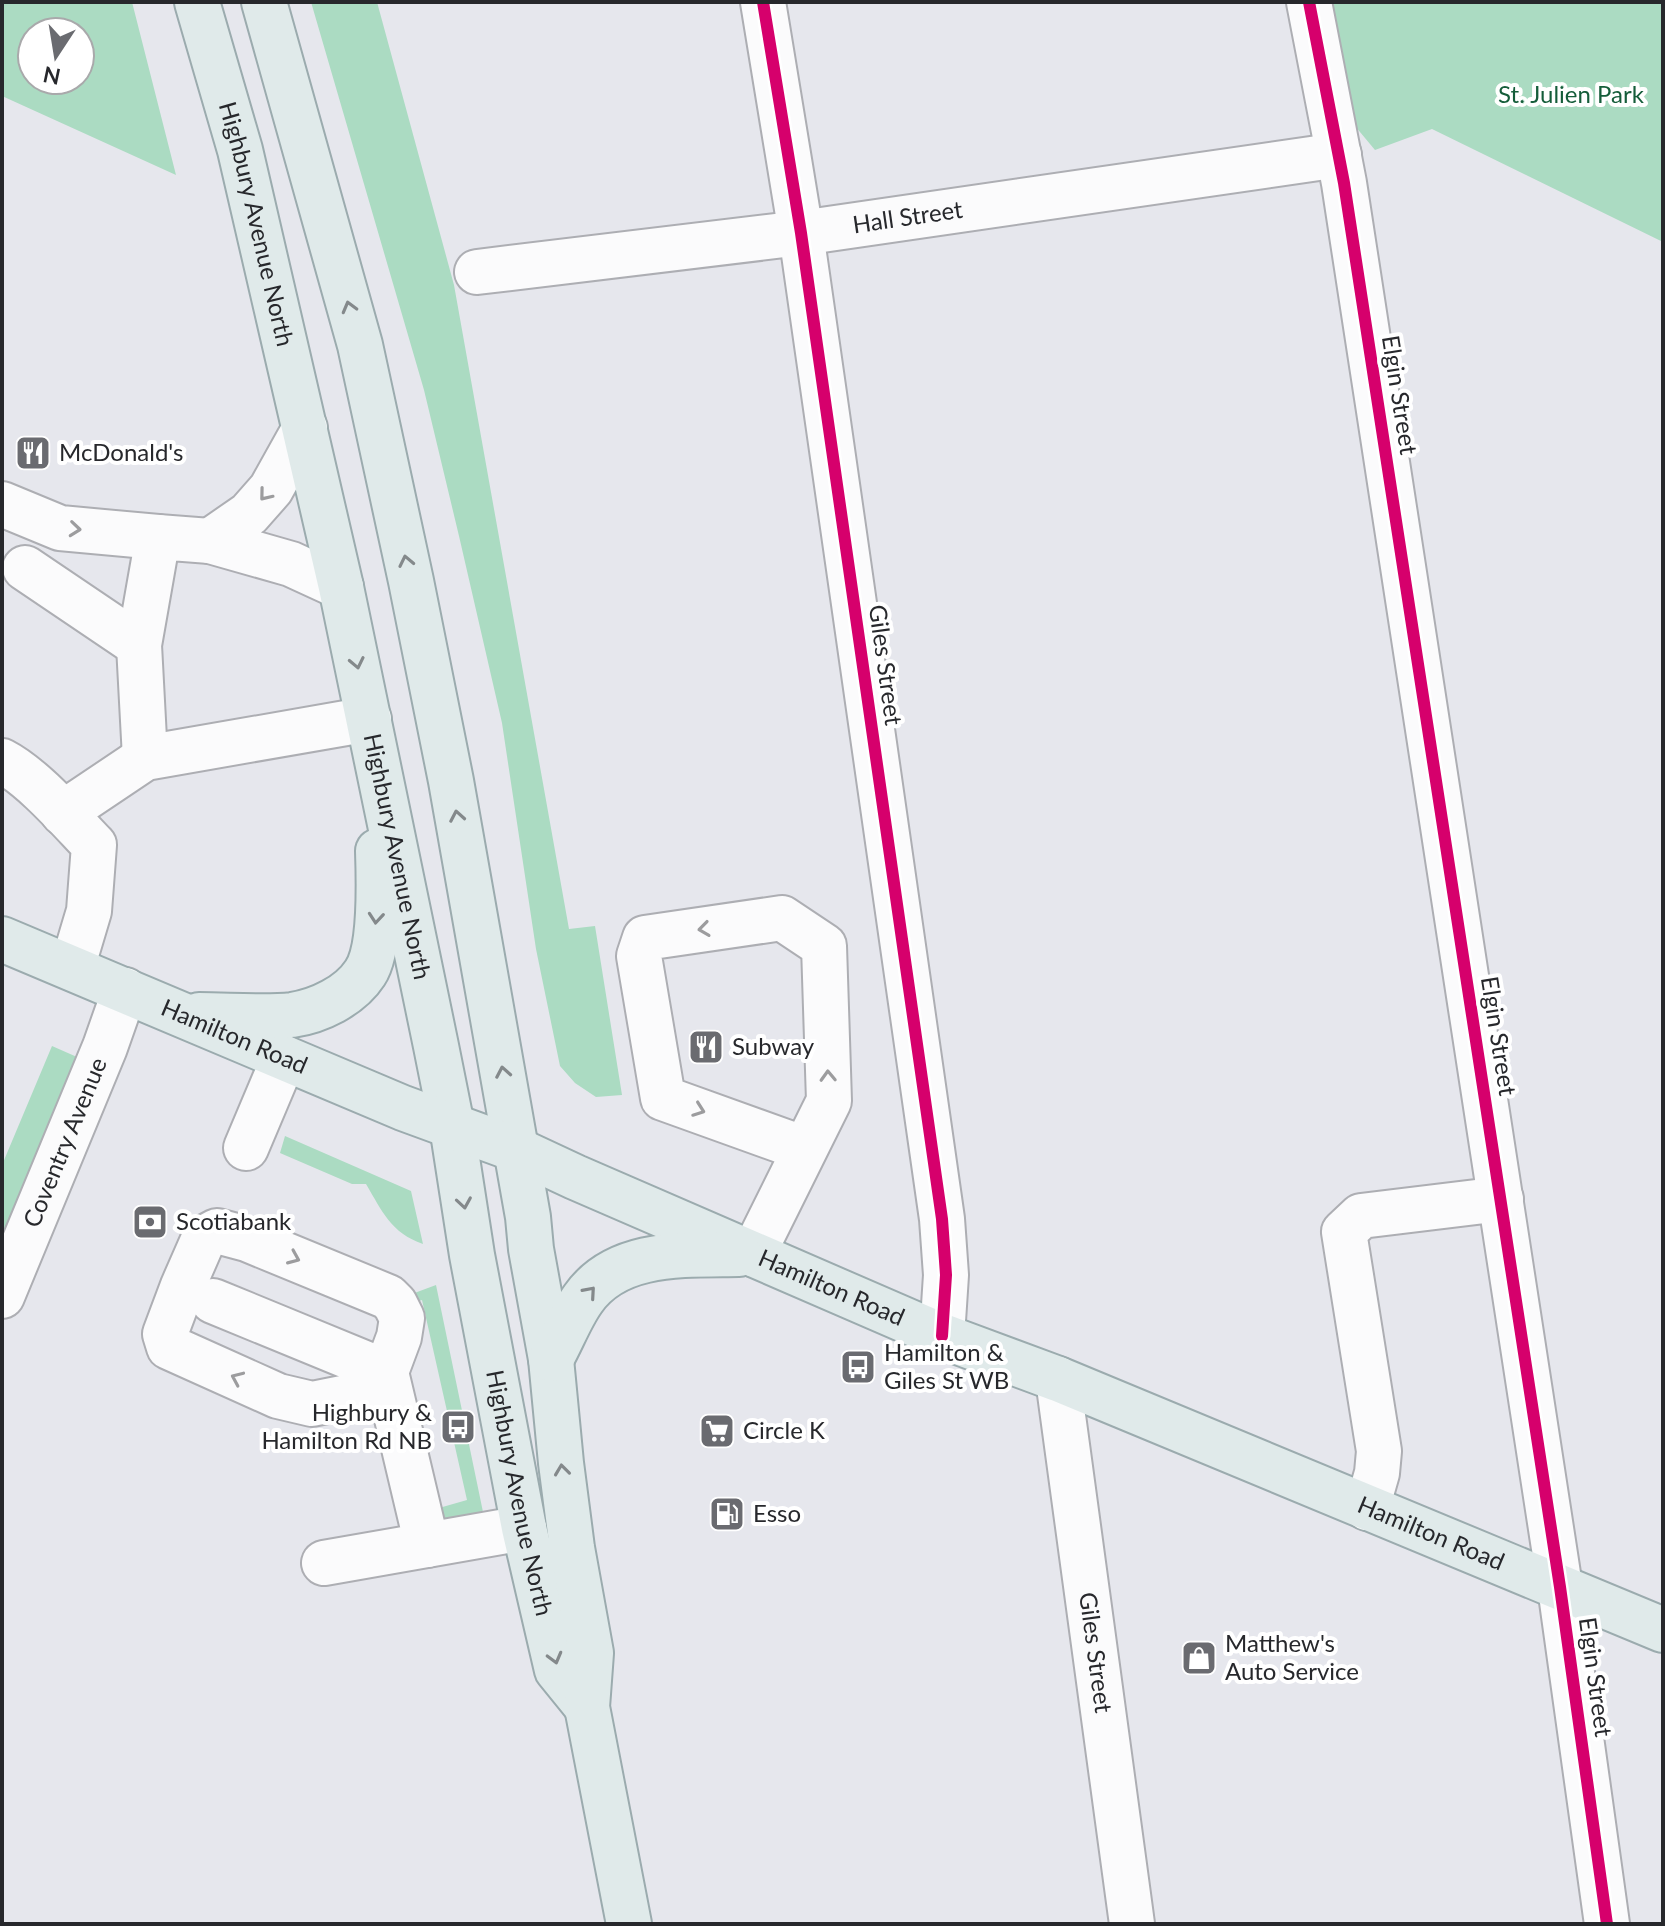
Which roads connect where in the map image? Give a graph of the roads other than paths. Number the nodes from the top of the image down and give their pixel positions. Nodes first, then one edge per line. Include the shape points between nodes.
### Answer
1 (197, 2) edge
2 (264, 2) edge
3 (763, 2) edge
4 (1309, 2) edge
5 (1339, 155) junction
6 (801, 233) junction
7 (477, 272) dead end
8 (305, 428) junction
9 (2, 504) edge
10 (158, 537) junction
11 (210, 541) junction
12 (25, 568) dead end
13 (341, 587) junction
14 (139, 645) junction
15 (373, 738) junction
16 (145, 758) junction
17 (2, 761) edge
18 (63, 813) junction
19 (2, 939) edge
20 (72, 968) junction
21 (125, 990) junction
22 (180, 1015) junction
23 (284, 1058) junction
24 (452, 1126) junction
25 (246, 1148) dead end
26 (515, 1149) junction
27 (805, 1149) junction
28 (1501, 1199) junction
29 (753, 1254) junction
30 (2, 1296) edge
31 (213, 1301) dead end
32 (942, 1336) junction
33 (551, 1359) junction
34 (386, 1372) junction
35 (1058, 1379) junction
36 (1367, 1508) junction
37 (524, 1528) junction
38 (427, 1545) junction
39 (324, 1563) dead end
40 (1560, 1587) junction
41 (1663, 1630) edge
42 (587, 1707) junction
43 (629, 1924) edge
44 (1132, 1924) edge
45 (1607, 1924) edge

1 - 8 main road, Highbury Avenue North via 240,150
26 -> 2 main road, Highbury Avenue North via 451,781 360,345
3 - 6 street, Giles Street
4 - 5 street, Elgin Street
5 - 6 street, Hall Street
5 - 28 street, Elgin Street
6 - 7 street, Hall Street
6 - 32 street, Giles Street via 942,1219
8 -> 11 street via 271,489 249,514
8 - 13 main road, Highbury Avenue North
9 -> 10 street via 60,528
10 - 11 street
10 - 14 street
11 - 13 street via 291,564
12 - 14 street
13 -> 15 main road, Highbury Avenue North
14 - 16 street
15 - 16 street
15 -> 22 main road via 379,891 366,972 321,1008 291,1015
15 - 24 main road, Highbury Avenue North
16 - 18 street
17 - 18 street
18 - 20 street via 94,845 89,911
19 - 20 main road, Hamilton Road
20 - 21 main road, Hamilton Road
21 - 22 main road, Hamilton Road
21 - 30 street, Coventry Avenue
22 - 23 main road, Hamilton Road
23 - 24 main road, Hamilton Road
23 - 25 street
24 - 26 main road, Hamilton Road
24 -> 37 main road, Highbury Avenue North
26 - 29 main road, Hamilton Road
26 - 33 main road, Highbury Avenue North
27 -> 27 street via 829,1101 824,946 782,918 645,938 639,956 663,1098
27 - 29 street
28 - 36 street via 1361,1216 1344,1232 1379,1451
28 - 40 street, Elgin Street
29 - 32 main road, Hamilton Road
33 -> 29 main road via 584,1297 619,1268 689,1255
31 - 34 street
32 - 35 main road, Hamilton Road
42 -> 33 main road, Highbury Avenue North via 591,1653 572,1548
34 -> 34 street via 347,1397 312,1404 278,1396 169,1347 165,1334 204,1238 217,1231 247,1239 388,1297 402,1318
34 - 38 street
35 - 36 main road, Hamilton Road
35 - 44 street, Giles Street
36 - 40 main road, Hamilton Road
37 - 38 street
37 -> 42 main road, Highbury Avenue North via 557,1670
38 - 39 street
40 - 41 main road, Hamilton Road
40 - 45 street, Elgin Street
42 - 43 main road, Highbury Avenue North

